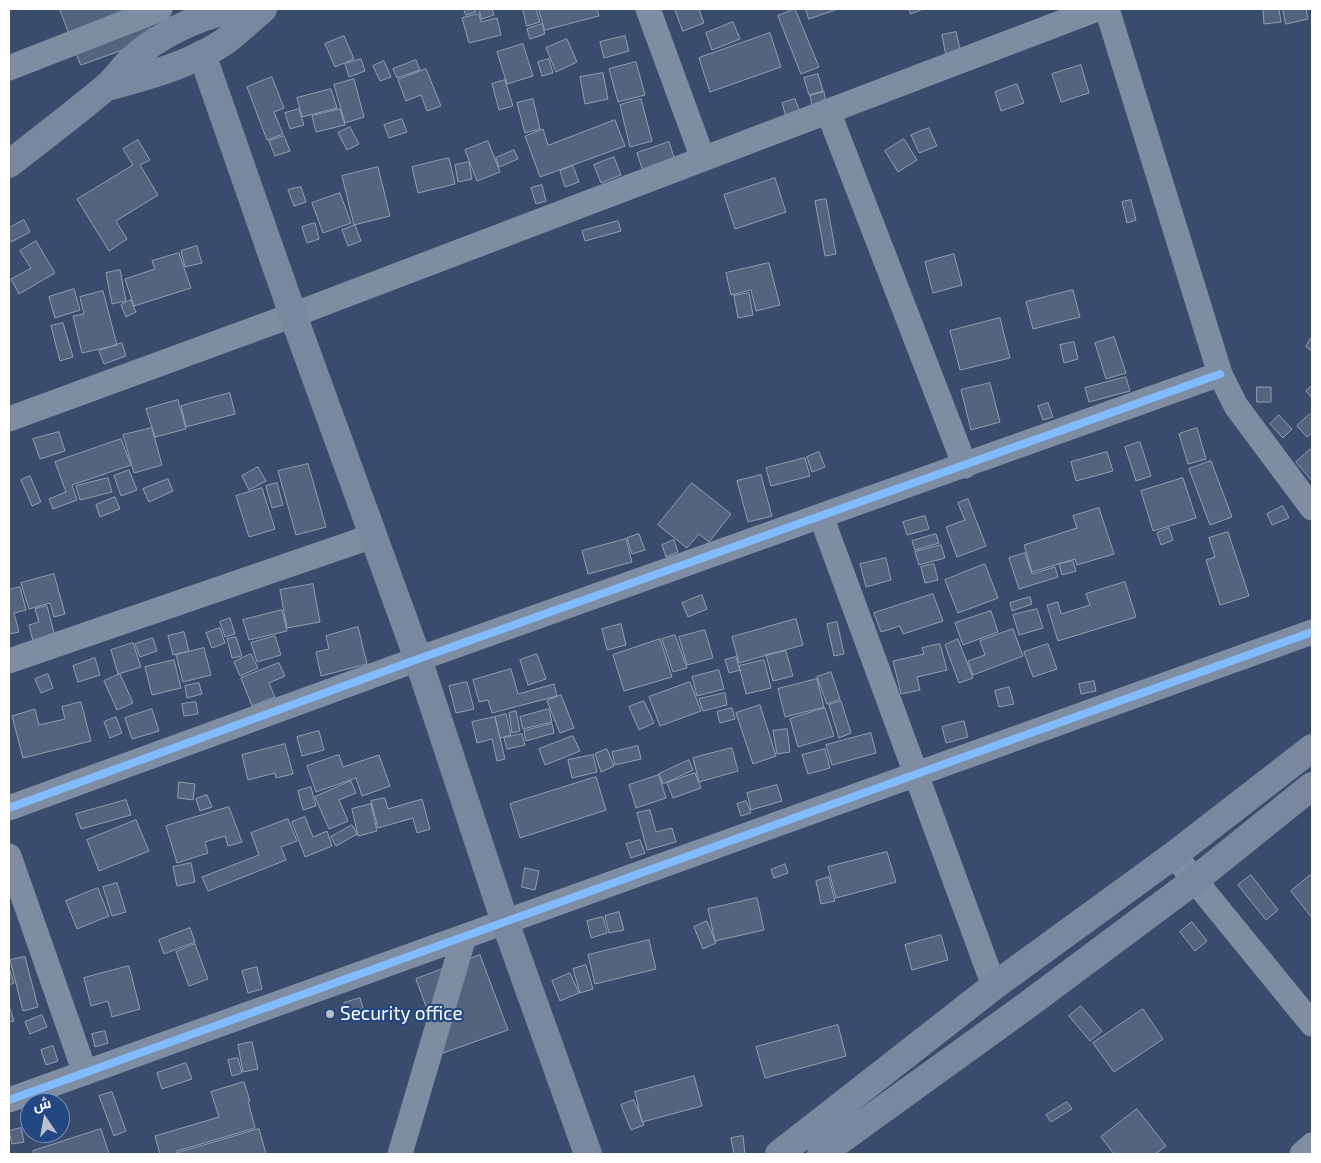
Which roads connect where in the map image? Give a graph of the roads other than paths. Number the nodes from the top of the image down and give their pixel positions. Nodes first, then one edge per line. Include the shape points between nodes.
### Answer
1 (160, 9) edge
2 (233, 9) edge
3 (262, 9) edge
4 (648, 9) edge
5 (1097, 9) edge
6 (1107, 9) edge
7 (184, 16) edge
8 (202, 54) junction
9 (9, 68) edge
10 (107, 87) junction
11 (828, 111) junction
12 (703, 159) junction
13 (9, 164) edge
14 (294, 315) junction
15 (1220, 374) junction
16 (9, 418) edge
17 (965, 466) junction
18 (1312, 508) edge
19 (821, 516) junction
20 (373, 536) junction
21 (1312, 632) edge
22 (418, 659) junction
23 (9, 662) edge
24 (1312, 748) edge
25 (916, 774) junction
26 (1312, 786) edge
27 (9, 808) edge
28 (1174, 855) junction
29 (9, 856) edge
30 (1195, 880) junction
31 (505, 922) junction
32 (464, 937) junction
33 (994, 986) junction
34 (1312, 1024) edge
35 (85, 1073) junction
36 (9, 1100) edge
37 (1312, 1145) edge
38 (400, 1154) edge
39 (588, 1154) edge
40 (779, 1154) edge
41 (821, 1154) edge
42 (1302, 1154) edge

1 - 9 street
2 - 7 street
3 - 8 street via 227,39
4 - 12 street
5 - 11 street
6 - 15 street
7 - 10 street via 131,61
8 - 10 street via 145,77
8 - 14 street
10 - 13 street
11 - 12 street
11 - 17 street
12 - 14 street
14 - 16 street
14 - 20 street
15 - 17 street
15 - 18 street via 1236,406
17 - 19 street
19 - 22 street
19 - 25 street
20 - 22 street
20 - 23 street
21 - 25 street
22 - 27 street
22 - 31 street
24 - 28 street
25 - 31 street
25 - 33 street
26 - 30 street
28 - 30 street
28 - 33 street
29 - 35 street
30 - 34 street
30 - 41 street
31 - 32 street
31 - 39 street
32 - 35 street
32 - 38 street
33 - 40 street
35 - 36 street
37 - 42 street

